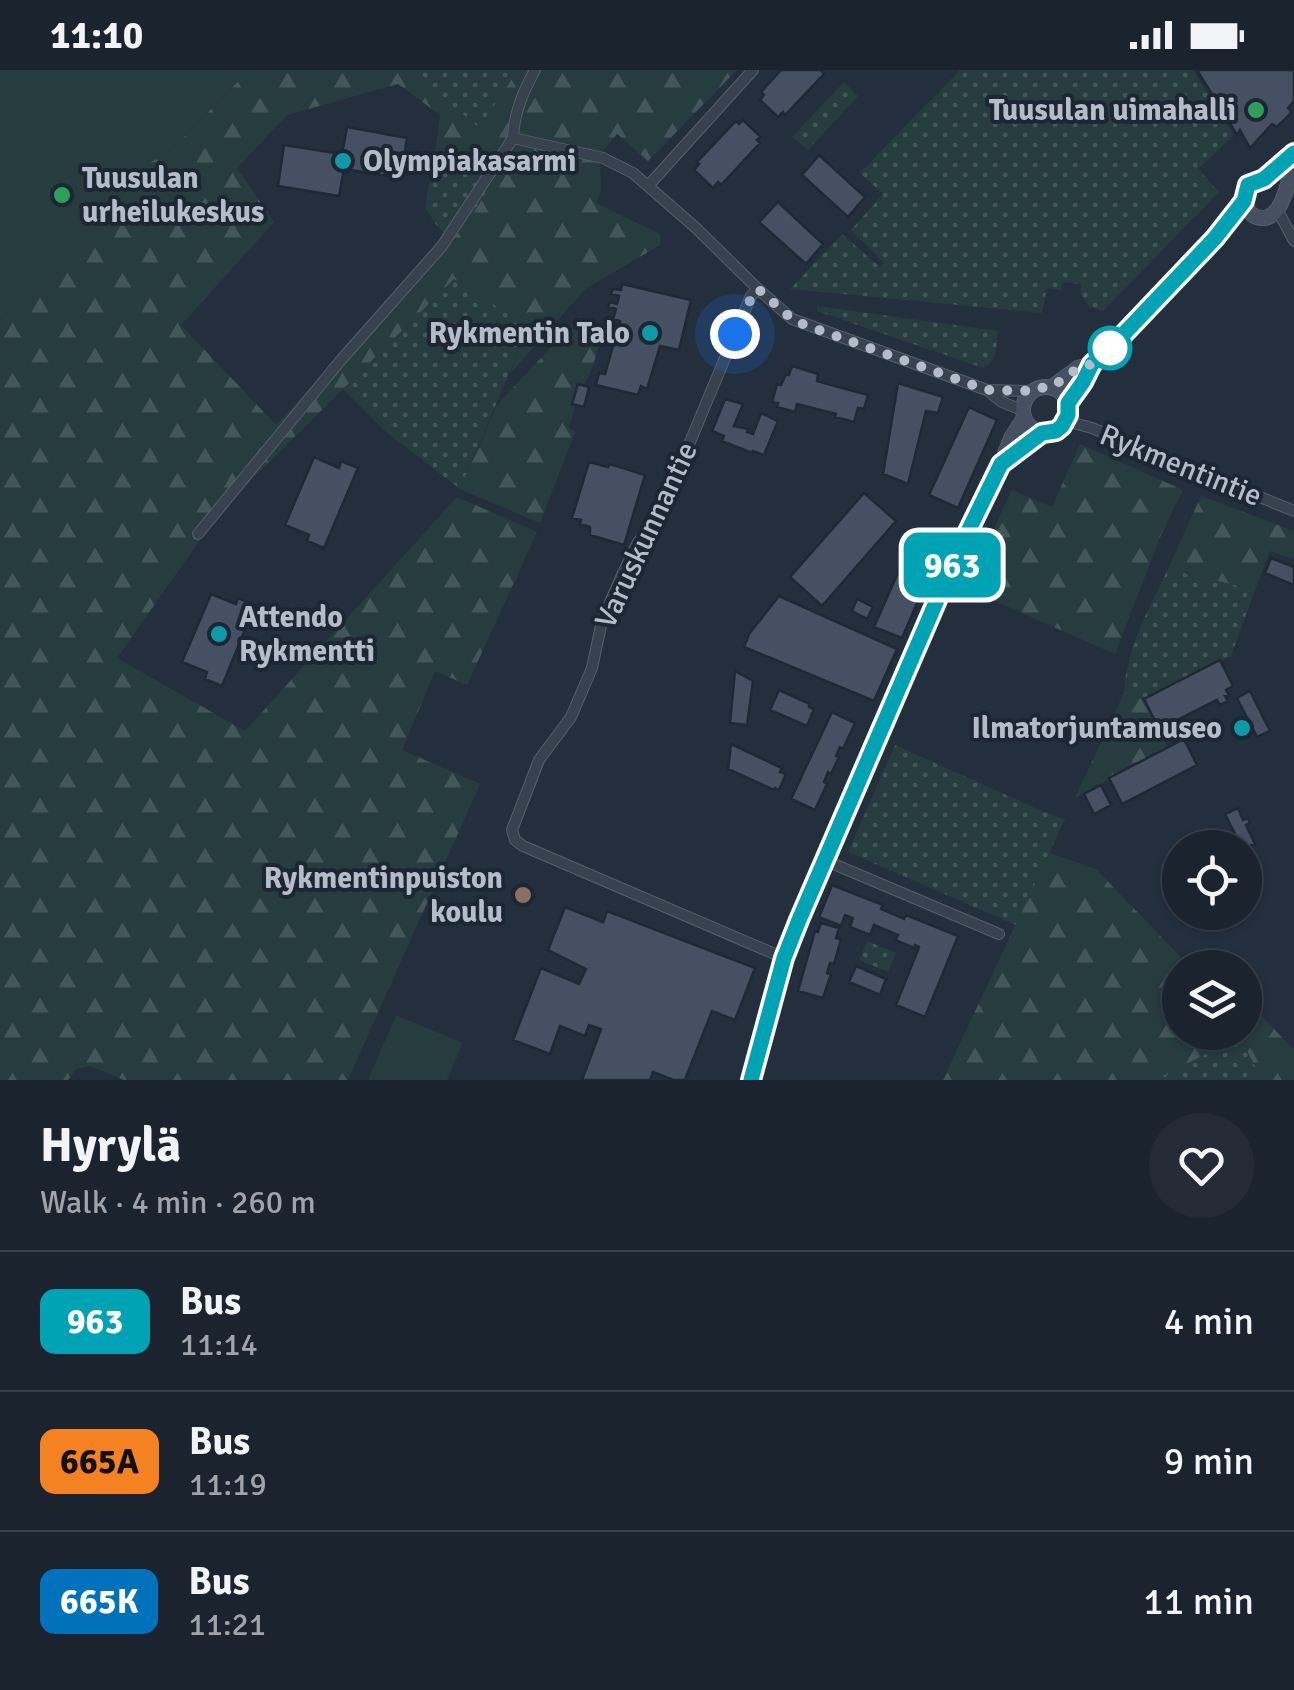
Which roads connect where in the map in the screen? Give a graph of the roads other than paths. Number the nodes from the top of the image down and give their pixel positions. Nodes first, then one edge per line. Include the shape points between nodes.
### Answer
1 (535, 70) edge
2 (753, 70) edge
3 (513, 138) junction
4 (1294, 153) edge
5 (1294, 164) edge
6 (1264, 179) junction
7 (648, 186) junction
8 (1244, 201) junction
9 (1271, 211) junction
10 (1215, 238) junction
11 (1293, 240) edge
12 (758, 289) junction
13 (1092, 364) junction
14 (1052, 387) junction
15 (987, 390) junction
16 (1032, 391) junction
17 (1068, 403) junction
18 (1023, 414) junction
19 (1066, 420) junction
20 (1042, 433) junction
21 (1001, 464) junction
22 (1294, 512) edge
23 (198, 534) dead end
24 (824, 860) junction
25 (999, 934) dead end
26 (784, 958) junction
27 (751, 1080) edge

1 - 3 street
2 - 7 street
3 - 7 street via 603,158
3 - 23 street via 442,246
4 - 6 street
5 - 9 street
6 - 8 street via 1248,185
6 - 9 street via 1278,186
7 - 12 street
8 - 9 street via 1248,210
8 - 10 street
9 - 10 street
9 - 11 street
10 - 13 street
12 - 15 street via 805,325
12 - 26 street, Varuskunnantie via 665,502 623,573 572,717 539,760 512,830 526,848
13 - 14 street
13 - 17 street
14 - 16 street
14 - 17 street
15 - 16 street
15 - 18 street
16 - 18 street
17 - 19 street
18 - 20 street
18 - 21 street
19 - 20 street
19 - 22 street, Rykmentintie
20 - 21 street
21 - 24 street
24 - 25 street
24 - 26 street
26 - 27 street

